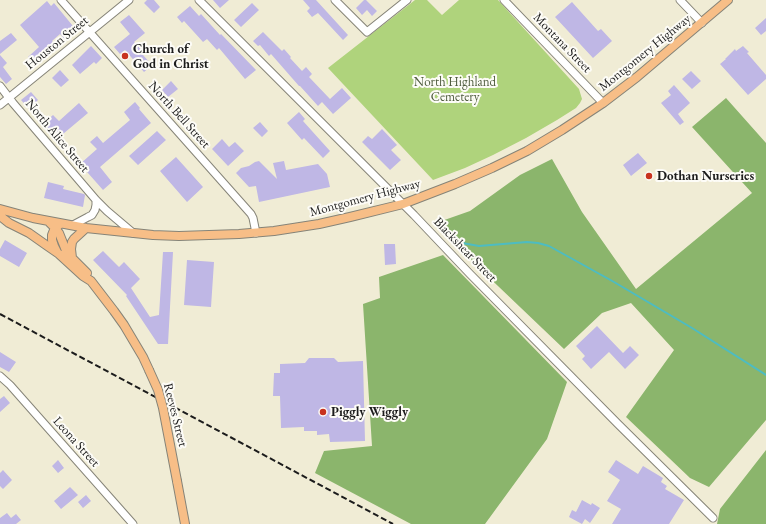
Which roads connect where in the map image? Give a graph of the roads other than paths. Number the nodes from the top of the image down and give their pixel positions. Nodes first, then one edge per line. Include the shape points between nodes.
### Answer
1 (61, 0) edge
2 (129, 0) edge
3 (199, 0) edge
4 (335, 0) edge
5 (407, 0) edge
6 (504, 0) edge
7 (680, 0) edge
8 (728, 0) edge
9 (702, 23) junction
10 (89, 33) junction
11 (0, 86) edge
12 (9, 98) junction
13 (603, 103) junction
14 (0, 105) edge
15 (96, 200) junction
16 (402, 204) junction
17 (0, 209) edge
18 (0, 216) edge
19 (46, 220) junction
20 (63, 224) junction
21 (72, 225) junction
22 (55, 228) junction
23 (86, 228) junction
24 (133, 233) junction
25 (256, 233) junction
26 (59, 254) junction
27 (73, 259) junction
28 (91, 281) junction
29 (0, 376) edge
30 (713, 518) dead end
31 (133, 524) edge
32 (185, 524) edge

1 - 10 street, North Bell Street
2 - 10 street, Houston Street
3 - 16 street, Blackshear Street
4 - 5 street via 367,32
6 - 13 street, Montana Street
7 - 9 street
8 - 9 main road, Montgomery Highway
9 - 13 main road, Montgomery Highway
10 - 12 street, Houston Street
10 - 25 street, North Bell Street via 251,214
11 - 12 street, North Alice Street
12 - 14 street, Houston Street
12 - 15 street, North Alice Street
13 - 16 main road, Montgomery Highway via 543,142 510,159
15 - 21 street via 92,215
15 - 24 street, North Alice Street
16 - 25 main road, Montgomery Highway via 319,224
16 - 30 street, Blackshear Street
17 - 19 main road, Montgomery Highway
18 - 26 main road, Reeves Street
19 - 20 main road, Montgomery Highway
19 - 22 main road, Reeves Street
20 - 21 main road, Montgomery Highway
20 - 22 main road
21 - 23 main road, Montgomery Highway
22 - 26 main road via 52,240
22 - 27 main road, Reeves Street via 67,253
23 - 24 main road, Montgomery Highway
23 - 27 main road via 72,242
24 - 25 main road, Montgomery Highway via 179,236
26 - 28 main road, Reeves Street
27 - 28 main road, Reeves Street via 87,272
28 - 32 main road, Reeves Street, bridge via 124,325 143,357 158,390
29 - 31 street, Leona Street

